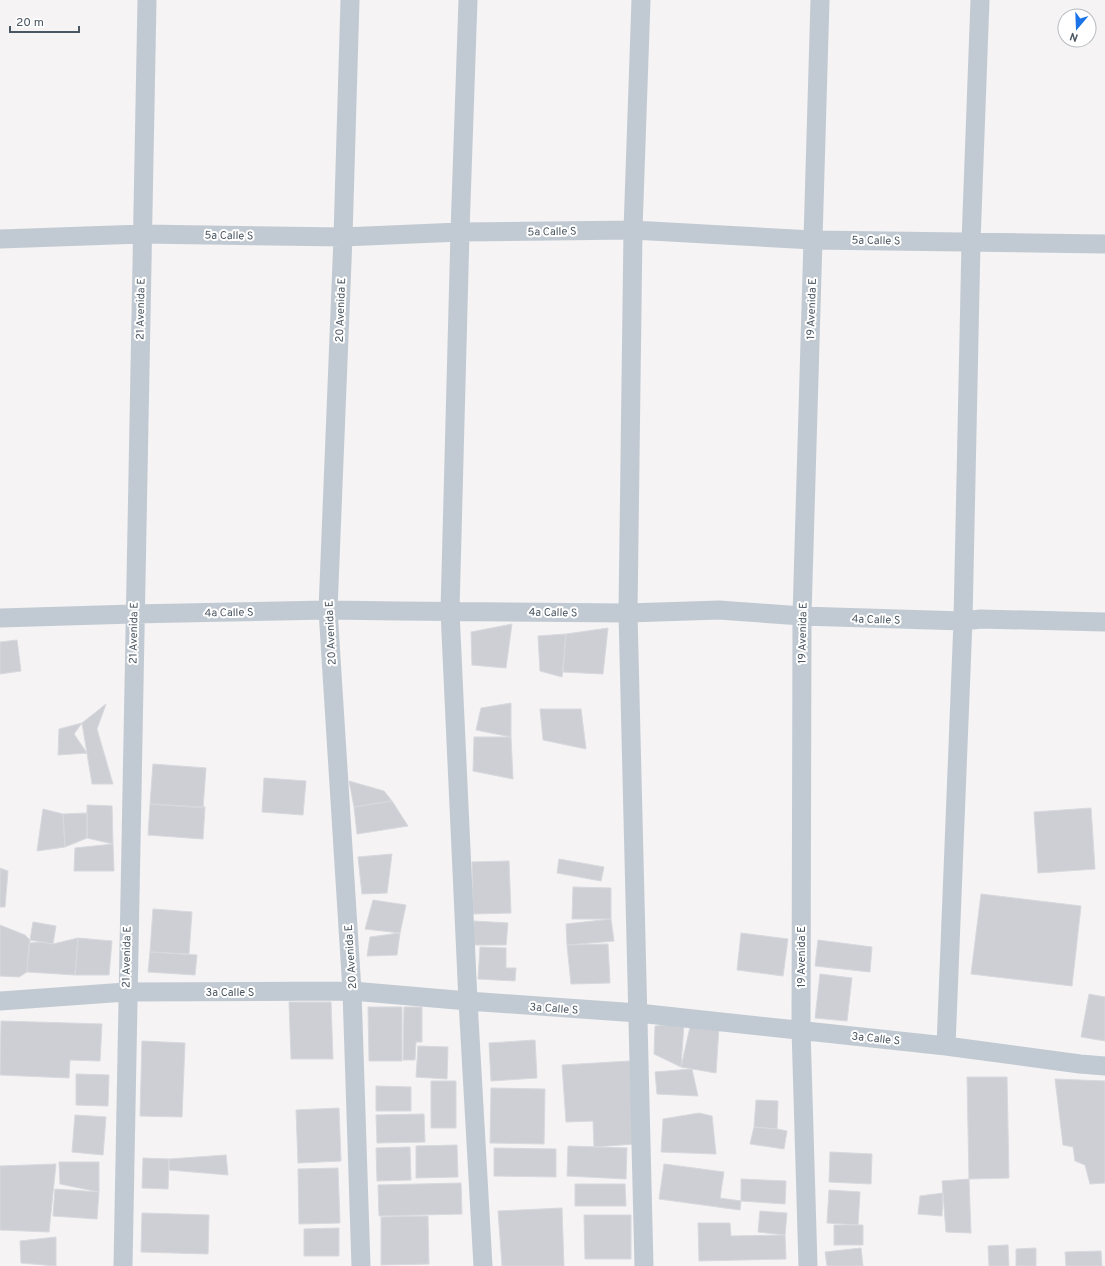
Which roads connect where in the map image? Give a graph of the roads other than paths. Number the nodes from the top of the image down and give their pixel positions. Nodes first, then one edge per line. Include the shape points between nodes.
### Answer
1 (147, 0) edge
2 (350, 0) edge
3 (468, 0) edge
4 (641, 0) edge
5 (820, 0) edge
6 (980, 0) edge
7 (633, 230) junction
8 (460, 232) junction
9 (142, 234) junction
10 (343, 237) junction
11 (0, 239) edge
12 (813, 240) junction
13 (971, 242) junction
14 (1105, 244) edge
15 (328, 610) junction
16 (450, 611) junction
17 (628, 613) junction
18 (133, 614) junction
19 (802, 616) junction
20 (0, 618) edge
21 (963, 621) junction
22 (1105, 622) edge
23 (352, 991) junction
24 (126, 992) junction
25 (0, 1001) edge
26 (468, 1001) junction
27 (638, 1013) junction
28 (801, 1029) junction
29 (946, 1046) junction
30 (1105, 1066) edge
31 (123, 1266) edge
32 (361, 1266) edge
33 (483, 1266) edge
34 (644, 1266) edge
35 (808, 1266) edge

1 - 9 street, 21 Avenida E
2 - 10 street, 20 Avenida E
3 - 8 street
4 - 7 street
5 - 12 street, 19 Avenida E
6 - 13 street
7 - 8 street, 5a Calle S
7 - 12 street, 5a Calle S
7 - 17 street
8 - 10 street, 5a Calle S
8 - 16 street
9 - 10 street, 5a Calle S
9 - 11 street, 5a Calle S
9 - 18 street, 21 Avenida E
10 - 15 street, 20 Avenida E
12 - 13 street, 5a Calle S
12 - 19 street, 19 Avenida E
13 - 14 street, 5a Calle S
13 - 21 street
15 - 16 street, 4a Calle S
15 - 18 street, 4a Calle S
15 - 23 street, 20 Avenida E
16 - 17 street, 4a Calle S
16 - 26 street
17 - 19 street, 4a Calle S via 719,610
17 - 27 street
18 - 20 street, 4a Calle S
18 - 24 street, 21 Avenida E
19 - 21 street, 4a Calle S
19 - 28 street, 19 Avenida E
21 - 22 street, 4a Calle S via 981,619
21 - 29 street
23 - 24 street, 3a Calle S
23 - 26 street, 3a Calle S
23 - 32 street, 20 Avenida E
24 - 25 street, 3a Calle S
24 - 31 street, 21 Avenida E
26 - 27 street, 3a Calle S
26 - 33 street
27 - 28 street, 3a Calle S
27 - 34 street
28 - 29 street, 3a Calle S
28 - 35 street, 19 Avenida E
29 - 30 street, 3a Calle S

